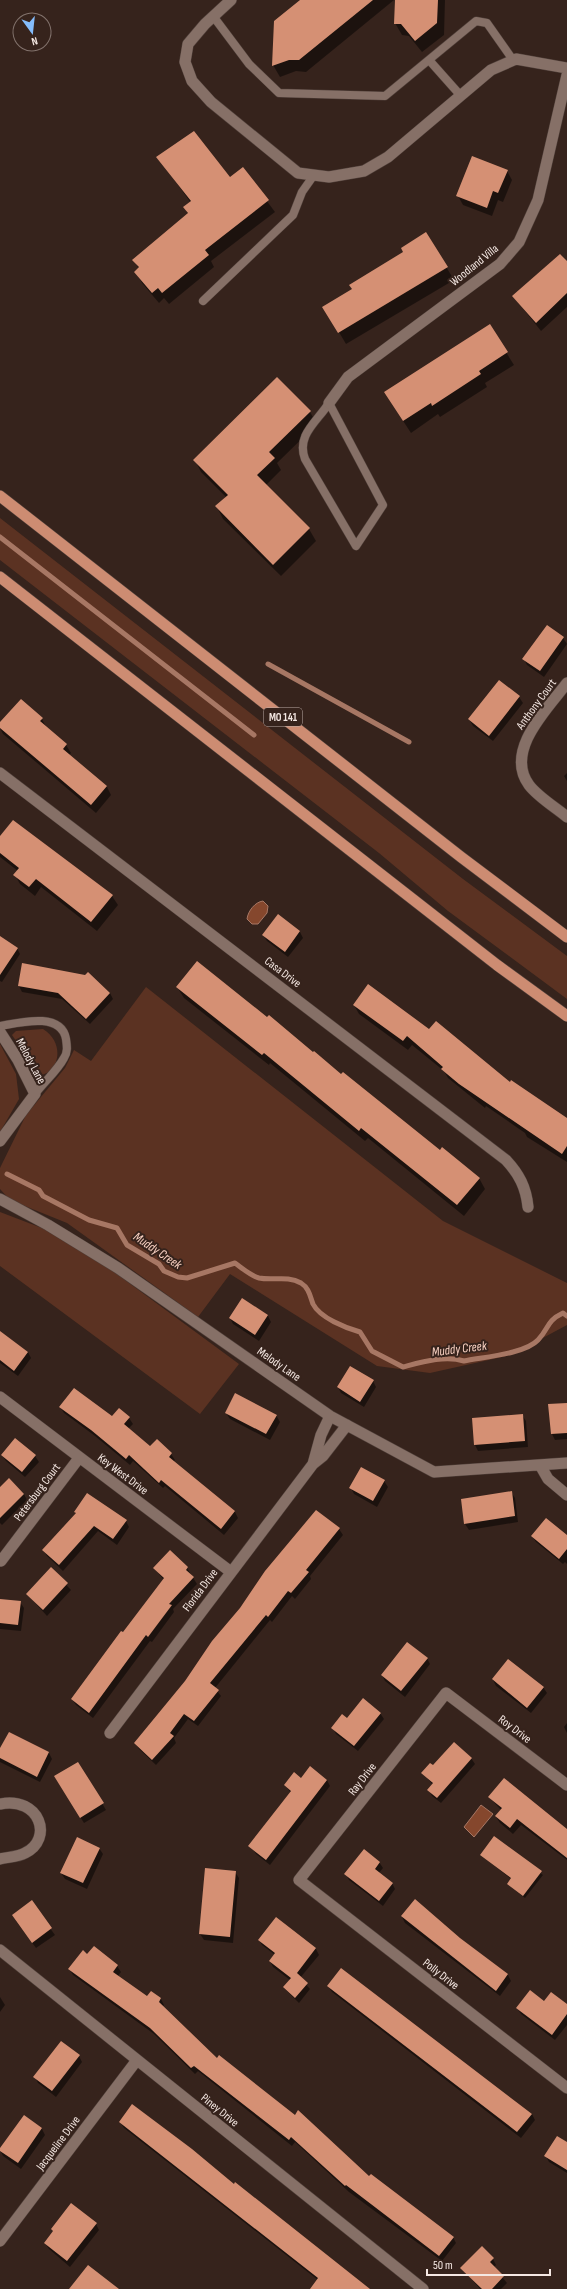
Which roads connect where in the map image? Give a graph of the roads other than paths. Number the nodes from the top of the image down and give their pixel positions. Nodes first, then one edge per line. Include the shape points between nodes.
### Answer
1 (231, 0) edge
2 (213, 16) junction
3 (429, 60) junction
4 (513, 60) junction
5 (567, 68) edge
6 (567, 75) edge
7 (461, 96) junction
8 (314, 175) junction
9 (203, 301) dead end
10 (329, 403) junction
11 (0, 496) edge
12 (0, 577) edge
13 (567, 683) edge
14 (0, 773) edge
15 (567, 817) edge
16 (567, 937) edge
17 (567, 1016) edge
18 (0, 1026) edge
19 (0, 1032) edge
20 (35, 1094) junction
21 (0, 1141) edge
22 (0, 1199) edge
23 (528, 1207) dead end
24 (0, 1397) edge
25 (330, 1416) junction
26 (347, 1425) junction
27 (79, 1458) junction
28 (567, 1463) edge
29 (313, 1464) junction
30 (540, 1465) junction
31 (567, 1495) edge
32 (1, 1561) edge
33 (230, 1572) junction
34 (446, 1693) joint
35 (110, 1732) dead end
36 (567, 1785) edge
37 (0, 1804) edge
38 (0, 1859) edge
39 (299, 1880) joint
40 (0, 1950) edge
41 (137, 2060) junction
42 (567, 2088) edge
43 (0, 2241) edge
44 (423, 2289) edge

1 - 2 street
2 - 3 lane via 249,64 279,93 385,96
2 - 8 street via 188,44 185,62 192,81 212,102 298,173
3 - 4 lane via 476,21 487,23
3 - 7 lane
4 - 5 street
4 - 7 street via 491,70
6 - 10 street, Woodland Villa via 538,200 519,242 500,264 348,377
7 - 8 street via 388,157 364,171 328,176
8 - 9 lane via 302,192 293,215
10 - 10 lane via 304,436 302,450 356,546 383,506
11 - 16 highway, MO 141
12 - 17 highway via 474,947
13 - 15 street, Anthony Court via 527,736 523,775 530,786
14 - 23 street, Casa Drive via 506,1160 517,1172 526,1191
18 - 20 lane via 42,1021 53,1024 65,1036 66,1056
19 - 20 street, Melody Lane
20 - 21 street, Melody Lane
22 - 25 street, Melody Lane via 118,1268
24 - 27 street, Key West Drive
25 - 26 street, Melody Lane
25 - 29 street, Florida Drive via 321,1435
26 - 29 street, Florida Drive via 323,1456
26 - 30 street, Melody Lane via 434,1472
27 - 32 street, Petersburg Court
27 - 33 street, Key West Drive
28 - 30 street, Melody Lane
29 - 33 street, Florida Drive
30 - 31 street via 548,1479
33 - 35 street, Florida Drive
34 - 36 street, Roy Drive
34 - 39 street, Ray Drive
37 - 38 street via 18,1803 28,1807 37,1816 40,1826 38,1839 33,1847 24,1853
39 - 42 street, Polly Drive
40 - 41 street, Piney Drive
41 - 43 street, Jacqueline Drive
41 - 44 street, Piney Drive

